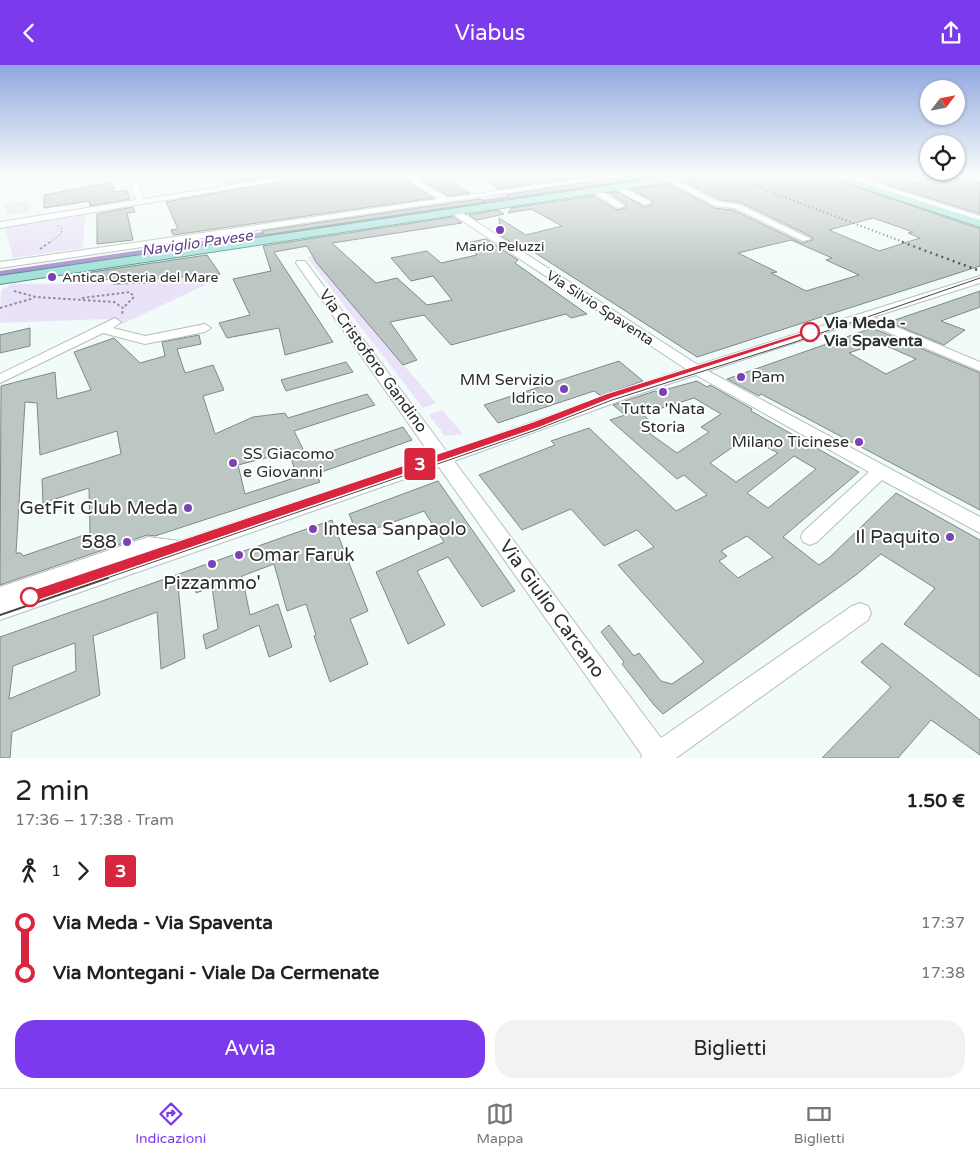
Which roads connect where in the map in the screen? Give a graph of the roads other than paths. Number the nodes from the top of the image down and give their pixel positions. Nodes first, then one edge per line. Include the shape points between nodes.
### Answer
1 (108, 207) edge
2 (395, 207) edge
3 (486, 207) edge
4 (741, 207) edge
5 (928, 207) edge
6 (943, 207) edge
7 (962, 207) edge
8 (455, 212) junction
9 (980, 213) edge
10 (980, 219) edge
11 (980, 224) edge
12 (0, 225) edge
13 (806, 239) dead end
14 (302, 263) dead end
15 (0, 265) edge
16 (980, 271) edge
17 (0, 279) edge
18 (980, 279) edge
19 (942, 290) junction
20 (861, 317) junction
21 (115, 322) road end
22 (205, 328) dead end
23 (103, 329) junction
24 (980, 367) edge
25 (695, 370) junction
26 (0, 379) edge
27 (444, 459) junction
28 (881, 471) junction
29 (980, 526) edge
30 (810, 537) dead end
31 (183, 549) junction
32 (0, 596) edge
33 (0, 611) edge
34 (860, 613) dead end
35 (657, 757) edge

1 - 12 street
2 - 15 street
3 - 8 main road
4 - 13 street
5 - 11 main road
6 - 10 street
7 - 9 main road
8 - 17 main road
8 - 25 street, Via Silvio Spaventa
14 - 27 street, Via Cristoforo Gandino
16 - 19 street
18 - 19 street
19 - 20 street
20 - 24 street
20 - 25 street
21 - 23 street
22 - 23 street via 145,340
23 - 26 street
25 - 27 street
25 - 28 street, Via Silvio Spaventa
27 - 31 street
27 - 35 street, Via Giulio Carcano
28 - 29 street, Via Silvio Spaventa
28 - 30 street
31 - 32 street via 148,545
31 - 33 street
34 - 35 street

